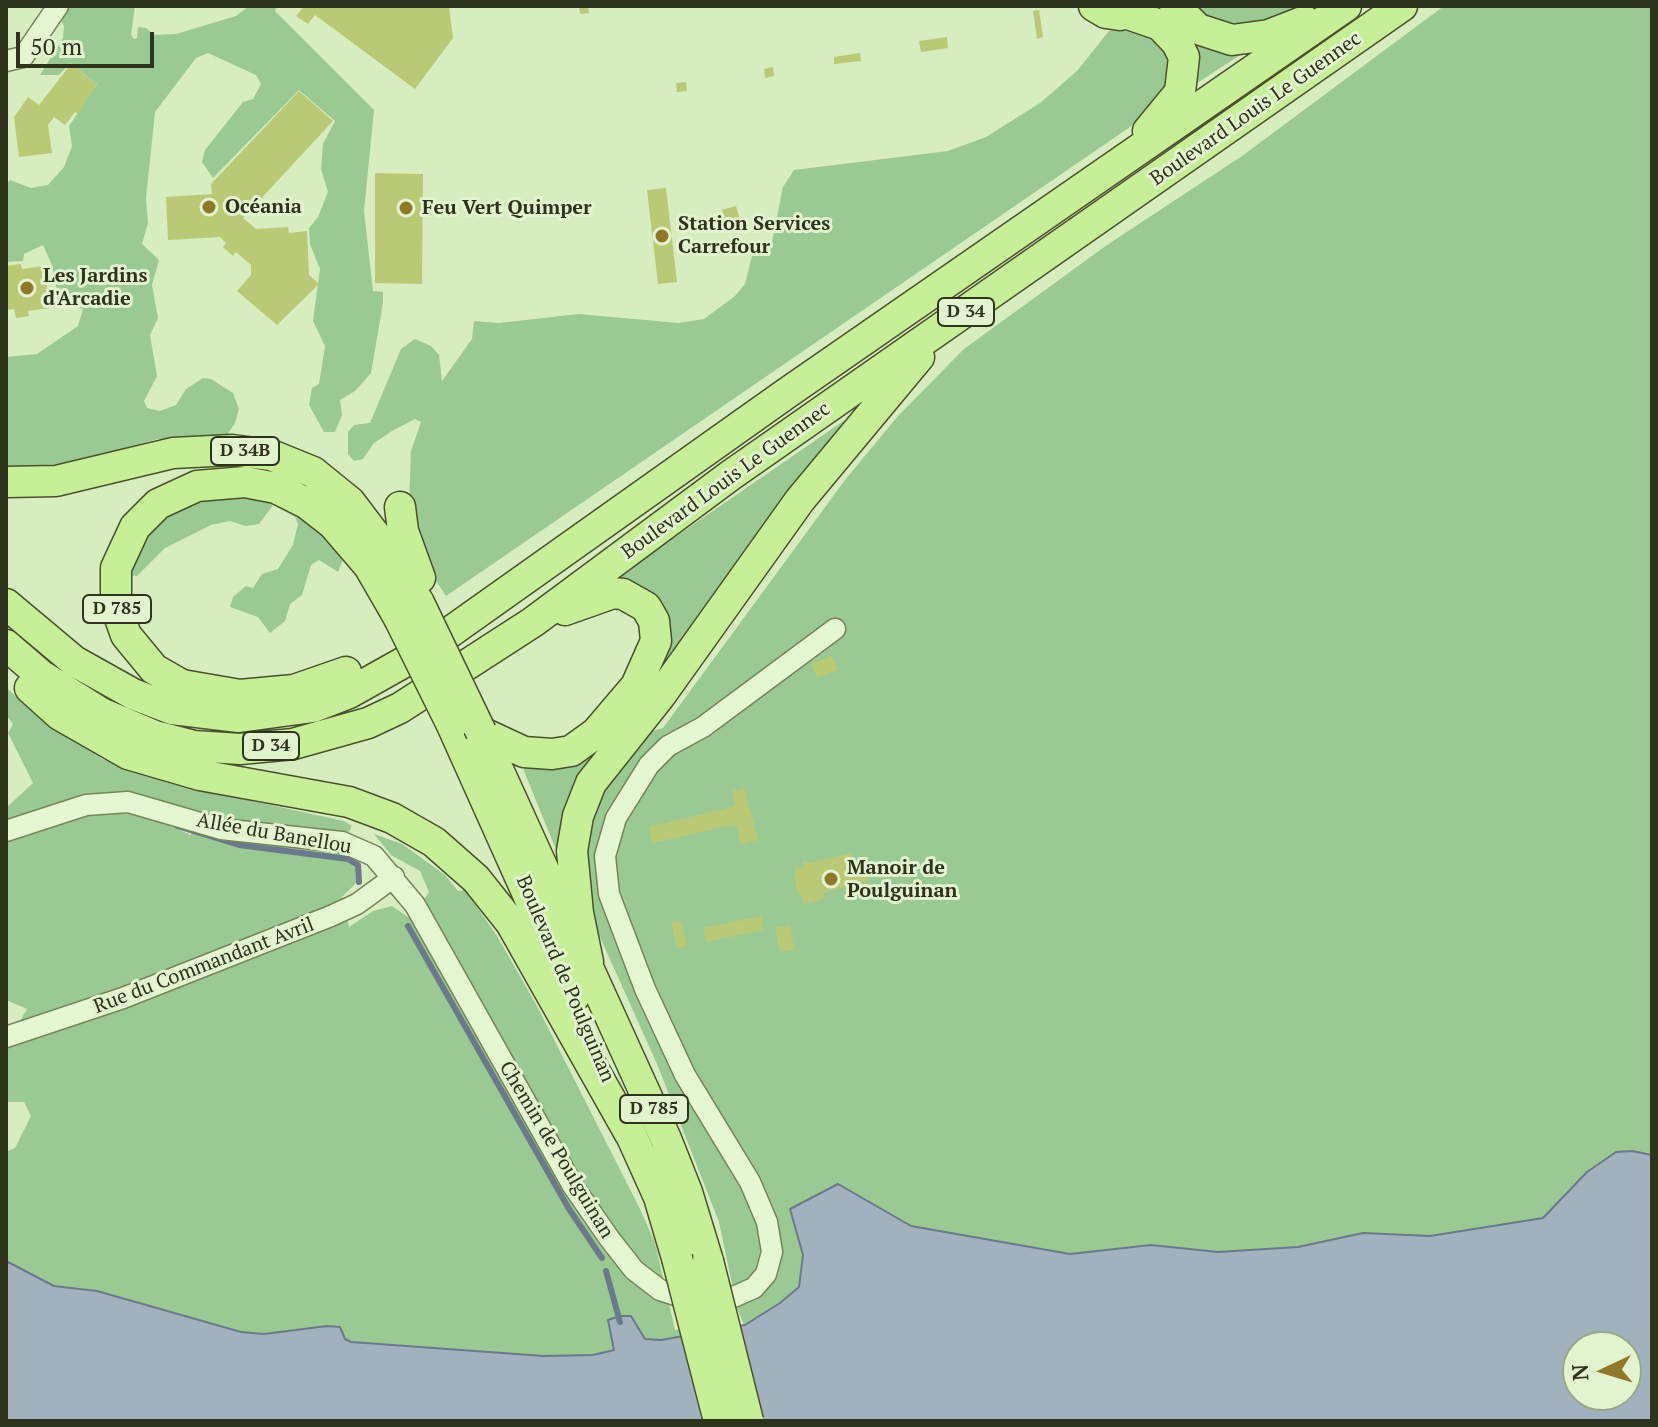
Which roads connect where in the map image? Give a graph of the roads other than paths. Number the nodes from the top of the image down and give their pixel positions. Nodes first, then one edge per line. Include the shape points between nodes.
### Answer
1 (58, 6) edge
2 (1094, 6) edge
3 (1175, 6) edge
4 (1345, 6) edge
5 (1402, 6) edge
6 (1135, 10) edge
7 (6, 61) edge
8 (1107, 173) junction
9 (943, 328) junction
10 (6, 482) edge
11 (400, 507) dead end
12 (6, 604) edge
13 (415, 607) junction
14 (486, 608) junction
15 (533, 622) junction
16 (835, 629) dead end
17 (6, 645) edge
18 (6, 666) edge
19 (481, 732) junction
20 (6, 831) edge
21 (394, 877) junction
22 (588, 962) junction
23 (6, 1037) edge
24 (630, 1134) junction
25 (719, 1421) edge
26 (748, 1421) edge

1 - 7 street via 23,57
2 - 6 main road via 1106,13
3 - 4 main road via 1198,29 1232,40 1269,35
4 - 8 main road, Boulevard Louis Le Guennec / D 34
5 - 9 main road, Boulevard Louis Le Guennec / D 34
6 - 8 main road via 1169,32 1184,57 1184,81 1167,111
8 - 14 main road, Boulevard Louis Le Guennec / D 34
9 - 15 main road, Boulevard Louis Le Guennec / D 34 via 731,475
9 - 22 main road, D 785 via 800,500 591,783 572,851
10 - 13 main road, D 34B via 56,481 173,453 232,450 271,455 313,472 350,502 391,556
11 - 13 main road
12 - 14 main road, Boulevard Louis Le Guennec / D 34 via 74,661 133,694 172,709 239,717 313,707 349,693 396,669
13 - 14 main road, D 785 via 333,524 293,495 261,484 212,483 167,498 135,527 116,568 119,617 142,656 182,685 220,694 315,685
13 - 19 main road, Boulevard de Poulguinan, bridge via 446,657
13 - 24 main road, Boulevard de Poulguinan / D 785, bridge via 452,725
15 - 17 main road, Boulevard Louis Le Guennec / D 34 via 451,678 368,723 308,741 240,749 180,743 126,725 72,697
15 - 19 main road via 598,597 623,594 646,607 656,641 623,705 571,751 524,752
16 - 21 street, Chemin de Poulguinan via 791,666 668,746 625,800 605,856 609,894 645,989 685,1075 765,1215 771,1262 749,1291 713,1303 685,1300 660,1290 634,1270 573,1186 415,905
18 - 24 main road via 60,715 128,754 200,775 349,802 434,842 476,879 511,923
19 - 22 main road, Boulevard de Poulguinan
20 - 21 street, Allée du Banellou via 86,805 128,802 221,829 352,844 374,856
21 - 23 street, Rue du Commandant Avril via 331,916 123,998
22 - 26 main road, Boulevard de Poulguinan / D 785, bridge via 681,1174
24 - 25 main road, Boulevard de Poulguinan / D 785, bridge via 659,1197

